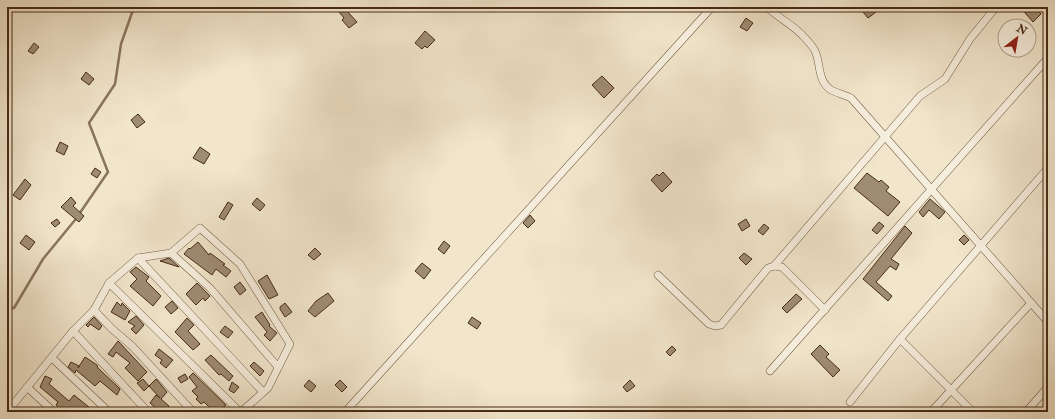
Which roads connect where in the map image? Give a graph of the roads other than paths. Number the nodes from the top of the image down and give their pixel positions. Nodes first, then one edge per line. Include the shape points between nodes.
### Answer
1 (712, 7) edge
2 (767, 7) edge
3 (996, 7) edge
4 (1048, 58) edge
5 (886, 137) junction
6 (1048, 168) edge
7 (932, 190) junction
8 (981, 246) junction
9 (171, 253) junction
10 (138, 258) junction
11 (774, 266) junction
12 (658, 275) dead end
13 (109, 283) junction
14 (1031, 303) junction
15 (94, 310) junction
16 (825, 310) junction
17 (1048, 322) edge
18 (73, 331) junction
19 (900, 339) junction
20 (52, 358) junction
21 (278, 367) junction
22 (770, 372) dead end
23 (27, 387) junction
24 (1048, 387) edge
25 (952, 389) junction
26 (263, 392) junction
27 (850, 402) dead end
28 (7, 412) edge
29 (54, 412) edge
30 (109, 412) edge
31 (148, 412) edge
32 (193, 412) edge
33 (241, 412) edge
34 (346, 412) edge
35 (931, 412) edge
36 (973, 412) edge
37 (1026, 412) edge

1 - 34 street
2 - 5 street via 802,34 814,50 820,74 830,89 851,98
3 - 5 street via 970,39 945,79 920,96
4 - 7 street
5 - 7 street
5 - 11 street
6 - 8 street
7 - 8 street
7 - 16 street
8 - 14 street
8 - 19 street
9 - 10 street
9 - 21 street via 210,288
9 - 21 street via 200,228 240,264 290,344
10 - 13 street
10 - 26 street
11 - 12 street via 768,268 721,325 715,326 709,324
11 - 16 street via 782,267
13 - 15 street
13 - 33 street
14 - 17 street
14 - 25 street
15 - 18 street
15 - 32 street via 132,346
16 - 22 street
18 - 20 street
18 - 31 street
19 - 25 street
19 - 27 street
20 - 23 street
20 - 30 street
21 - 26 street via 268,388
23 - 28 street
23 - 29 street
24 - 37 street
25 - 35 street
25 - 36 street
26 - 33 street

